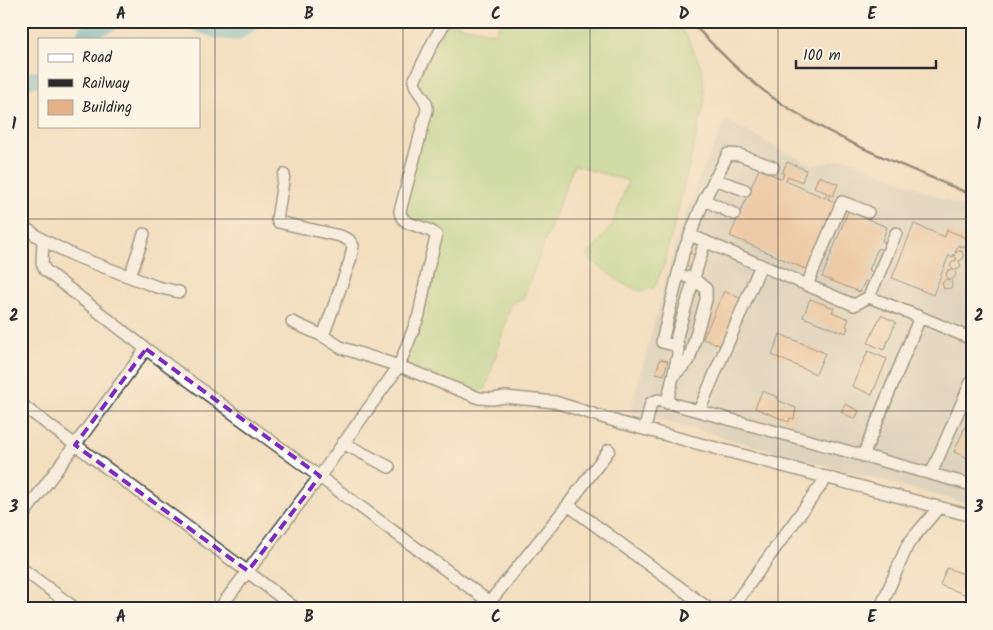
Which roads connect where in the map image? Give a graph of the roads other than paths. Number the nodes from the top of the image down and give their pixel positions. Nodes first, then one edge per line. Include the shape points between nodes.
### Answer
1 (446, 21) edge
2 (773, 167) dead end
3 (284, 175) dead end
4 (714, 179) junction
5 (745, 190) dead end
6 (704, 200) junction
7 (868, 212) dead end
8 (734, 214) dead end
9 (21, 225) edge
10 (896, 233) dead end
11 (144, 234) dead end
12 (690, 235) junction
13 (43, 240) junction
14 (704, 241) junction
15 (761, 265) junction
16 (678, 274) junction
17 (130, 276) junction
18 (694, 278) junction
19 (807, 285) junction
20 (179, 292) dead end
21 (869, 297) junction
22 (920, 317) junction
23 (292, 322) dead end
24 (323, 336) junction
25 (972, 339) edge
26 (678, 346) junction
27 (146, 349) junction
28 (399, 366) junction
29 (673, 376) junction
30 (972, 380) edge
31 (667, 403) junction
32 (21, 404) edge
33 (698, 411) junction
34 (645, 430) junction
35 (343, 442) junction
36 (75, 445) junction
37 (609, 450) dead end
38 (863, 456) junction
39 (389, 466) dead end
40 (931, 474) junction
41 (320, 476) junction
42 (826, 477) junction
43 (972, 485) edge
44 (568, 505) junction
45 (939, 507) junction
46 (972, 516) edge
47 (21, 518) edge
48 (21, 568) edge
49 (248, 571) junction
50 (491, 606) edge
51 (76, 609) edge
52 (219, 609) edge
53 (296, 609) edge
54 (709, 609) edge
55 (731, 609) edge
56 (880, 609) edge

1 - 28 street via 414,82 426,101 427,110 400,215 405,221 434,232 436,238 420,315
2 - 4 street via 728,154
3 - 24 street via 278,222 340,236 353,246
4 - 5 street
4 - 6 street
6 - 8 street
6 - 12 street
7 - 19 street via 842,202
9 - 13 street
10 - 21 street
11 - 17 street
12 - 14 street
12 - 16 street
13 - 17 street via 75,256
13 - 27 street via 45,270
14 - 15 street
14 - 18 street
15 - 19 street
15 - 33 street
16 - 18 street
16 - 26 street via 662,342
17 - 20 street
18 - 26 street via 677,336
18 - 29 street via 706,288 706,300 689,360
19 - 21 street via 854,305
21 - 22 street
22 - 25 street
22 - 38 street
23 - 24 street
24 - 28 street via 342,348
26 - 29 street
27 - 36 street
27 - 41 street
28 - 34 street via 479,398 555,402
28 - 35 street
29 - 31 street
30 - 40 street
31 - 33 street
31 - 34 street via 658,400 652,403
32 - 36 street
33 - 38 street
34 - 42 street
35 - 39 street
35 - 41 street
36 - 47 street
36 - 49 street
37 - 44 street
38 - 40 street
40 - 43 street
41 - 49 street
41 - 50 street
42 - 45 street
42 - 55 street
44 - 50 street
44 - 54 street
45 - 46 street
45 - 56 street via 908,544
48 - 51 street
49 - 52 street
49 - 53 street

